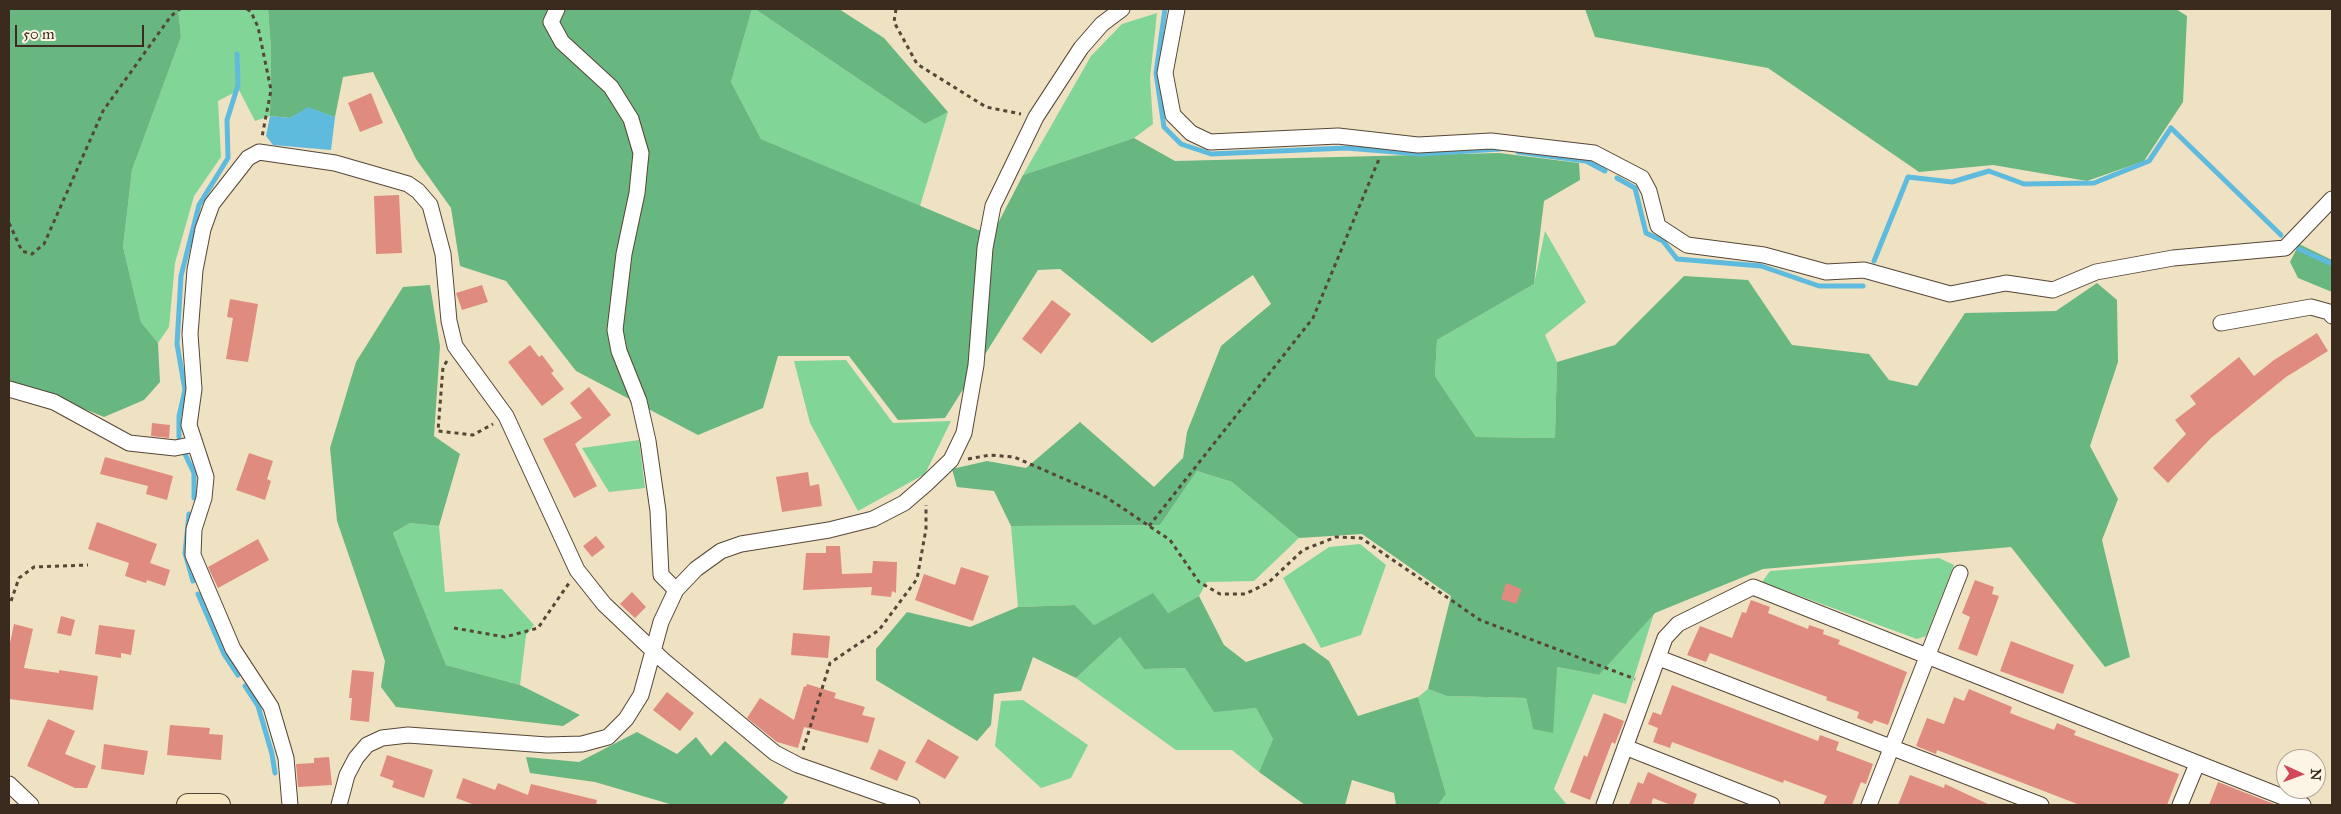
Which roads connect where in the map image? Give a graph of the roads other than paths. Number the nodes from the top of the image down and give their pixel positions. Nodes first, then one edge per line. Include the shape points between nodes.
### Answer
1 (557, 9) edge
2 (1122, 9) edge
3 (1177, 9) edge
4 (2332, 199) edge
5 (2332, 316) edge
6 (2221, 322) dead end
7 (9, 389) edge
8 (195, 444) junction
9 (1960, 573) dead end
10 (676, 590) junction
11 (653, 650) junction
12 (1927, 656) junction
13 (1659, 658) junction
14 (1626, 747) junction
15 (1892, 748) junction
16 (2197, 764) junction
17 (9, 784) edge
18 (31, 805) edge
19 (188, 805) edge
20 (219, 805) edge
21 (290, 805) edge
22 (339, 805) edge
23 (912, 805) edge
24 (1604, 805) edge
25 (1772, 805) edge
26 (1869, 805) edge
27 (2041, 805) edge
28 (2180, 805) edge
29 (2303, 805) edge

1 - 10 street via 552,22 562,42 610,87 631,119 641,153 638,193 624,254 615,330 648,441 658,511 661,574
2 - 10 street via 1102,24 1081,48 1036,117 993,206 985,248 976,365 964,433 951,460 904,503 873,519 829,530 741,544 722,551 696,569
3 - 4 street via 1165,73 1173,115 1191,133 1210,142 1338,136 1418,145 1491,141 1594,153 1642,178 1649,191 1658,226 1687,245 1764,255 1826,272 1864,270 1950,294 2006,284 2053,290 2096,272 2173,258 2286,248
5 - 6 street via 2311,307
7 - 8 street via 54,402 129,443 175,448
8 - 11 street via 189,425 194,389 190,334 195,270 212,204 248,158 259,152 335,163 408,184 418,190 430,205 443,254 449,321 455,346 506,416 577,570 604,604
8 - 21 street via 206,477 204,498 194,529 193,555 233,649 271,707 286,758
9 - 12 street
10 - 11 street via 661,622
11 - 22 street via 641,695 626,719 608,737 582,744 547,746 408,735 382,738 367,745 356,758 347,775
11 - 23 street via 767,747 798,765
12 - 13 street via 1753,587 1678,624 1665,638
12 - 15 street
12 - 16 street
13 - 14 street
13 - 15 street
14 - 24 street
14 - 25 street
15 - 26 street
15 - 27 street
16 - 28 street
16 - 29 street
17 - 18 street
19 - 20 main road

